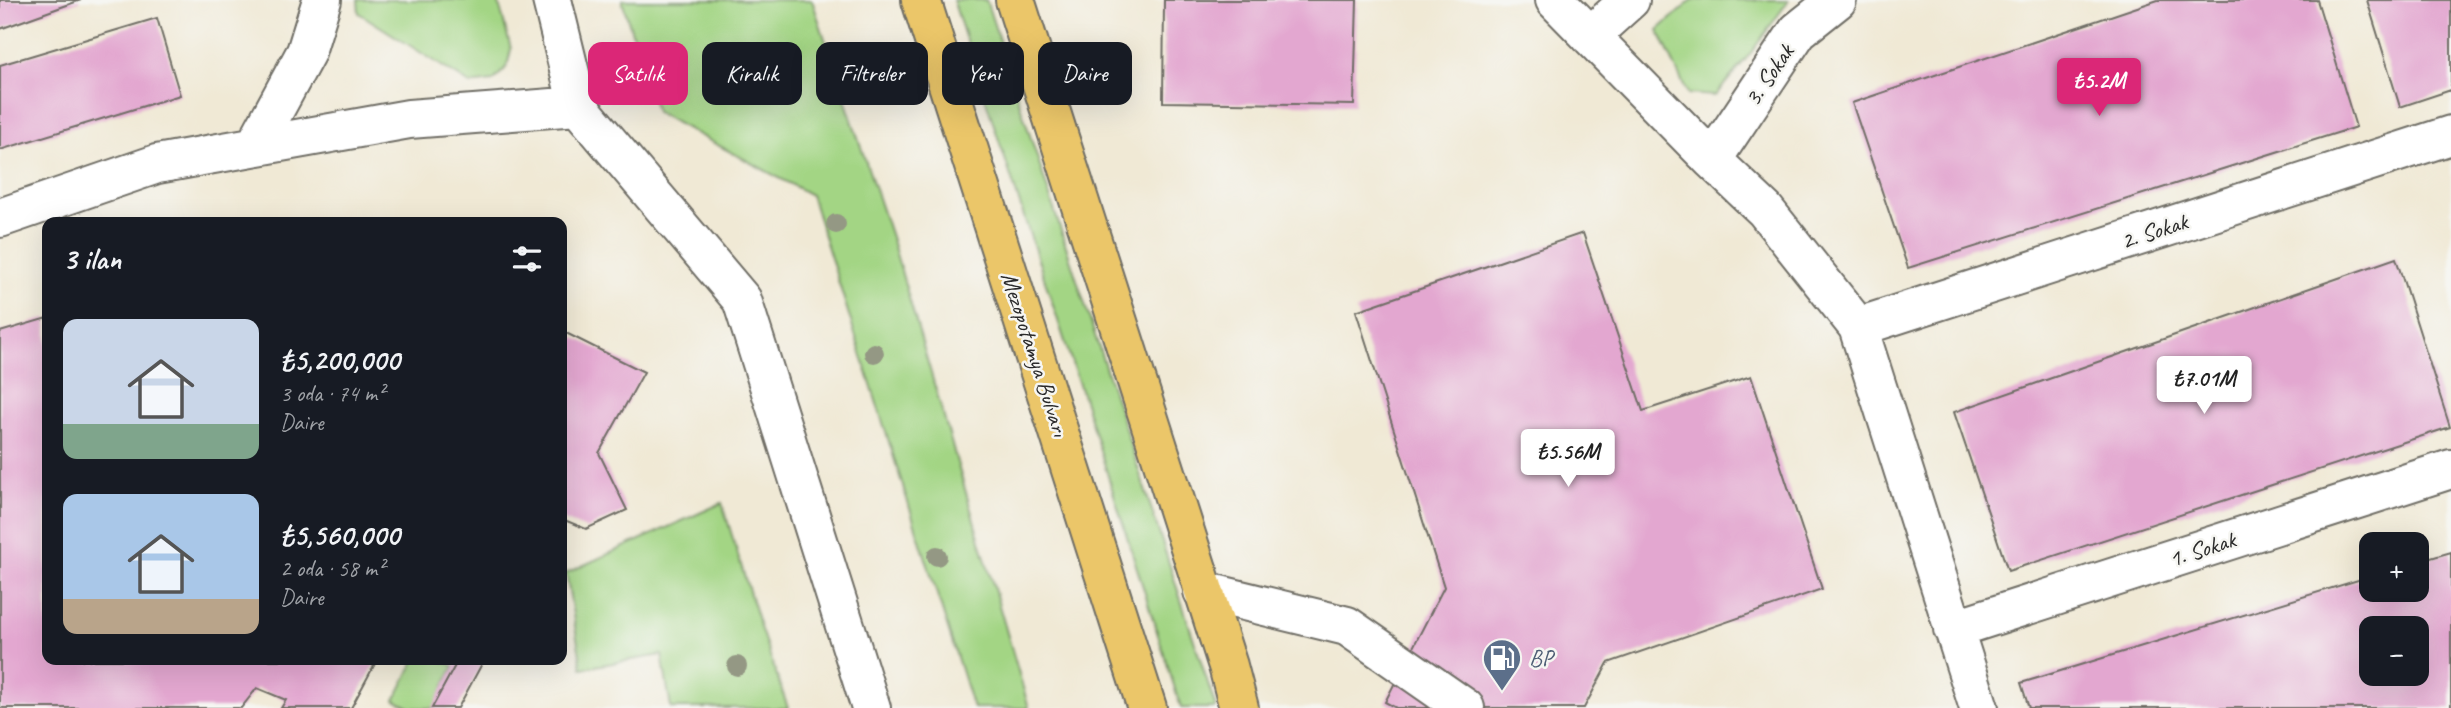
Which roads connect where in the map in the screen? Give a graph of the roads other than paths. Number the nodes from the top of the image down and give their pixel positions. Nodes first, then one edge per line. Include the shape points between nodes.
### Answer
1 (322, 0) edge
2 (552, 0) edge
3 (921, 0) edge
4 (1015, 0) edge
5 (1555, 0) edge
6 (1630, 0) edge
7 (1837, 0) edge
8 (1590, 36) junction
9 (578, 106) junction
10 (2451, 135) edge
11 (255, 146) junction
12 (1712, 160) junction
13 (0, 218) edge
14 (1858, 327) junction
15 (2451, 469) edge
16 (1203, 591) junction
17 (1953, 629) junction
18 (871, 708) edge
19 (1147, 708) edge
20 (1239, 708) edge
21 (1465, 708) edge
22 (1979, 708) edge

1 - 11 lane via 306,52
2 - 9 lane
3 - 19 main road, Mezopotamya Bulvarı
4 - 16 main road
5 - 8 lane
6 - 8 lane
7 - 12 lane, 3. Sokak via 1798,31
8 - 12 lane
9 - 11 lane via 410,119
9 - 18 lane via 742,300
10 - 14 lane, 2. Sokak
11 - 13 lane via 157,164
12 - 14 lane via 1765,210
14 - 17 lane
15 - 17 lane, 1. Sokak
16 - 20 main road
16 - 21 lane via 1348,626
17 - 22 lane

